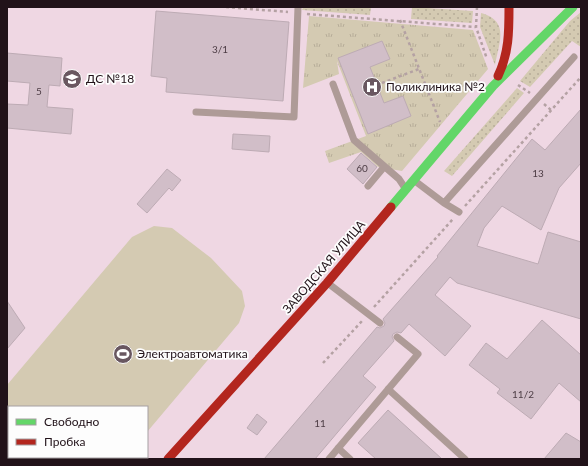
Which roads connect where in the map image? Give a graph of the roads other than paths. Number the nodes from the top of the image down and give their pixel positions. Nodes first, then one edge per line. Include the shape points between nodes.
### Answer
1 (509, 7) edge
2 (573, 7) edge
3 (298, 10) edge
4 (500, 13) dead end
5 (510, 40) junction
6 (574, 57) dead end
7 (501, 75) junction
8 (333, 84) dead end
9 (196, 112) dead end
10 (384, 167) junction
11 (414, 181) junction
12 (368, 186) dead end
13 (407, 190) junction
14 (444, 203) junction
15 (459, 212) dead end
16 (327, 283) junction
17 (380, 323) dead end
18 (397, 337) dead end
19 (388, 389) junction
20 (338, 448) junction
21 (168, 459) edge
22 (329, 459) edge
23 (350, 459) edge
24 (465, 459) edge

1 - 5 main road
2 - 7 main road
3 - 9 lane via 294,117
4 - 5 main road
5 - 7 main road
6 - 14 lane
7 - 11 main road, ЗАВОДСКАЯ УЛИЦА
8 - 10 lane via 354,140
10 - 12 lane
10 - 13 lane via 399,179
11 - 13 main road, ЗАВОДСКАЯ УЛИЦА
11 - 14 lane
13 - 16 main road, ЗАВОДСКАЯ УЛИЦА
14 - 15 lane
16 - 17 lane
16 - 21 main road, ЗАВОДСКАЯ УЛИЦА
18 - 19 lane via 418,354
19 - 20 lane
19 - 24 lane
20 - 22 lane
20 - 23 lane

